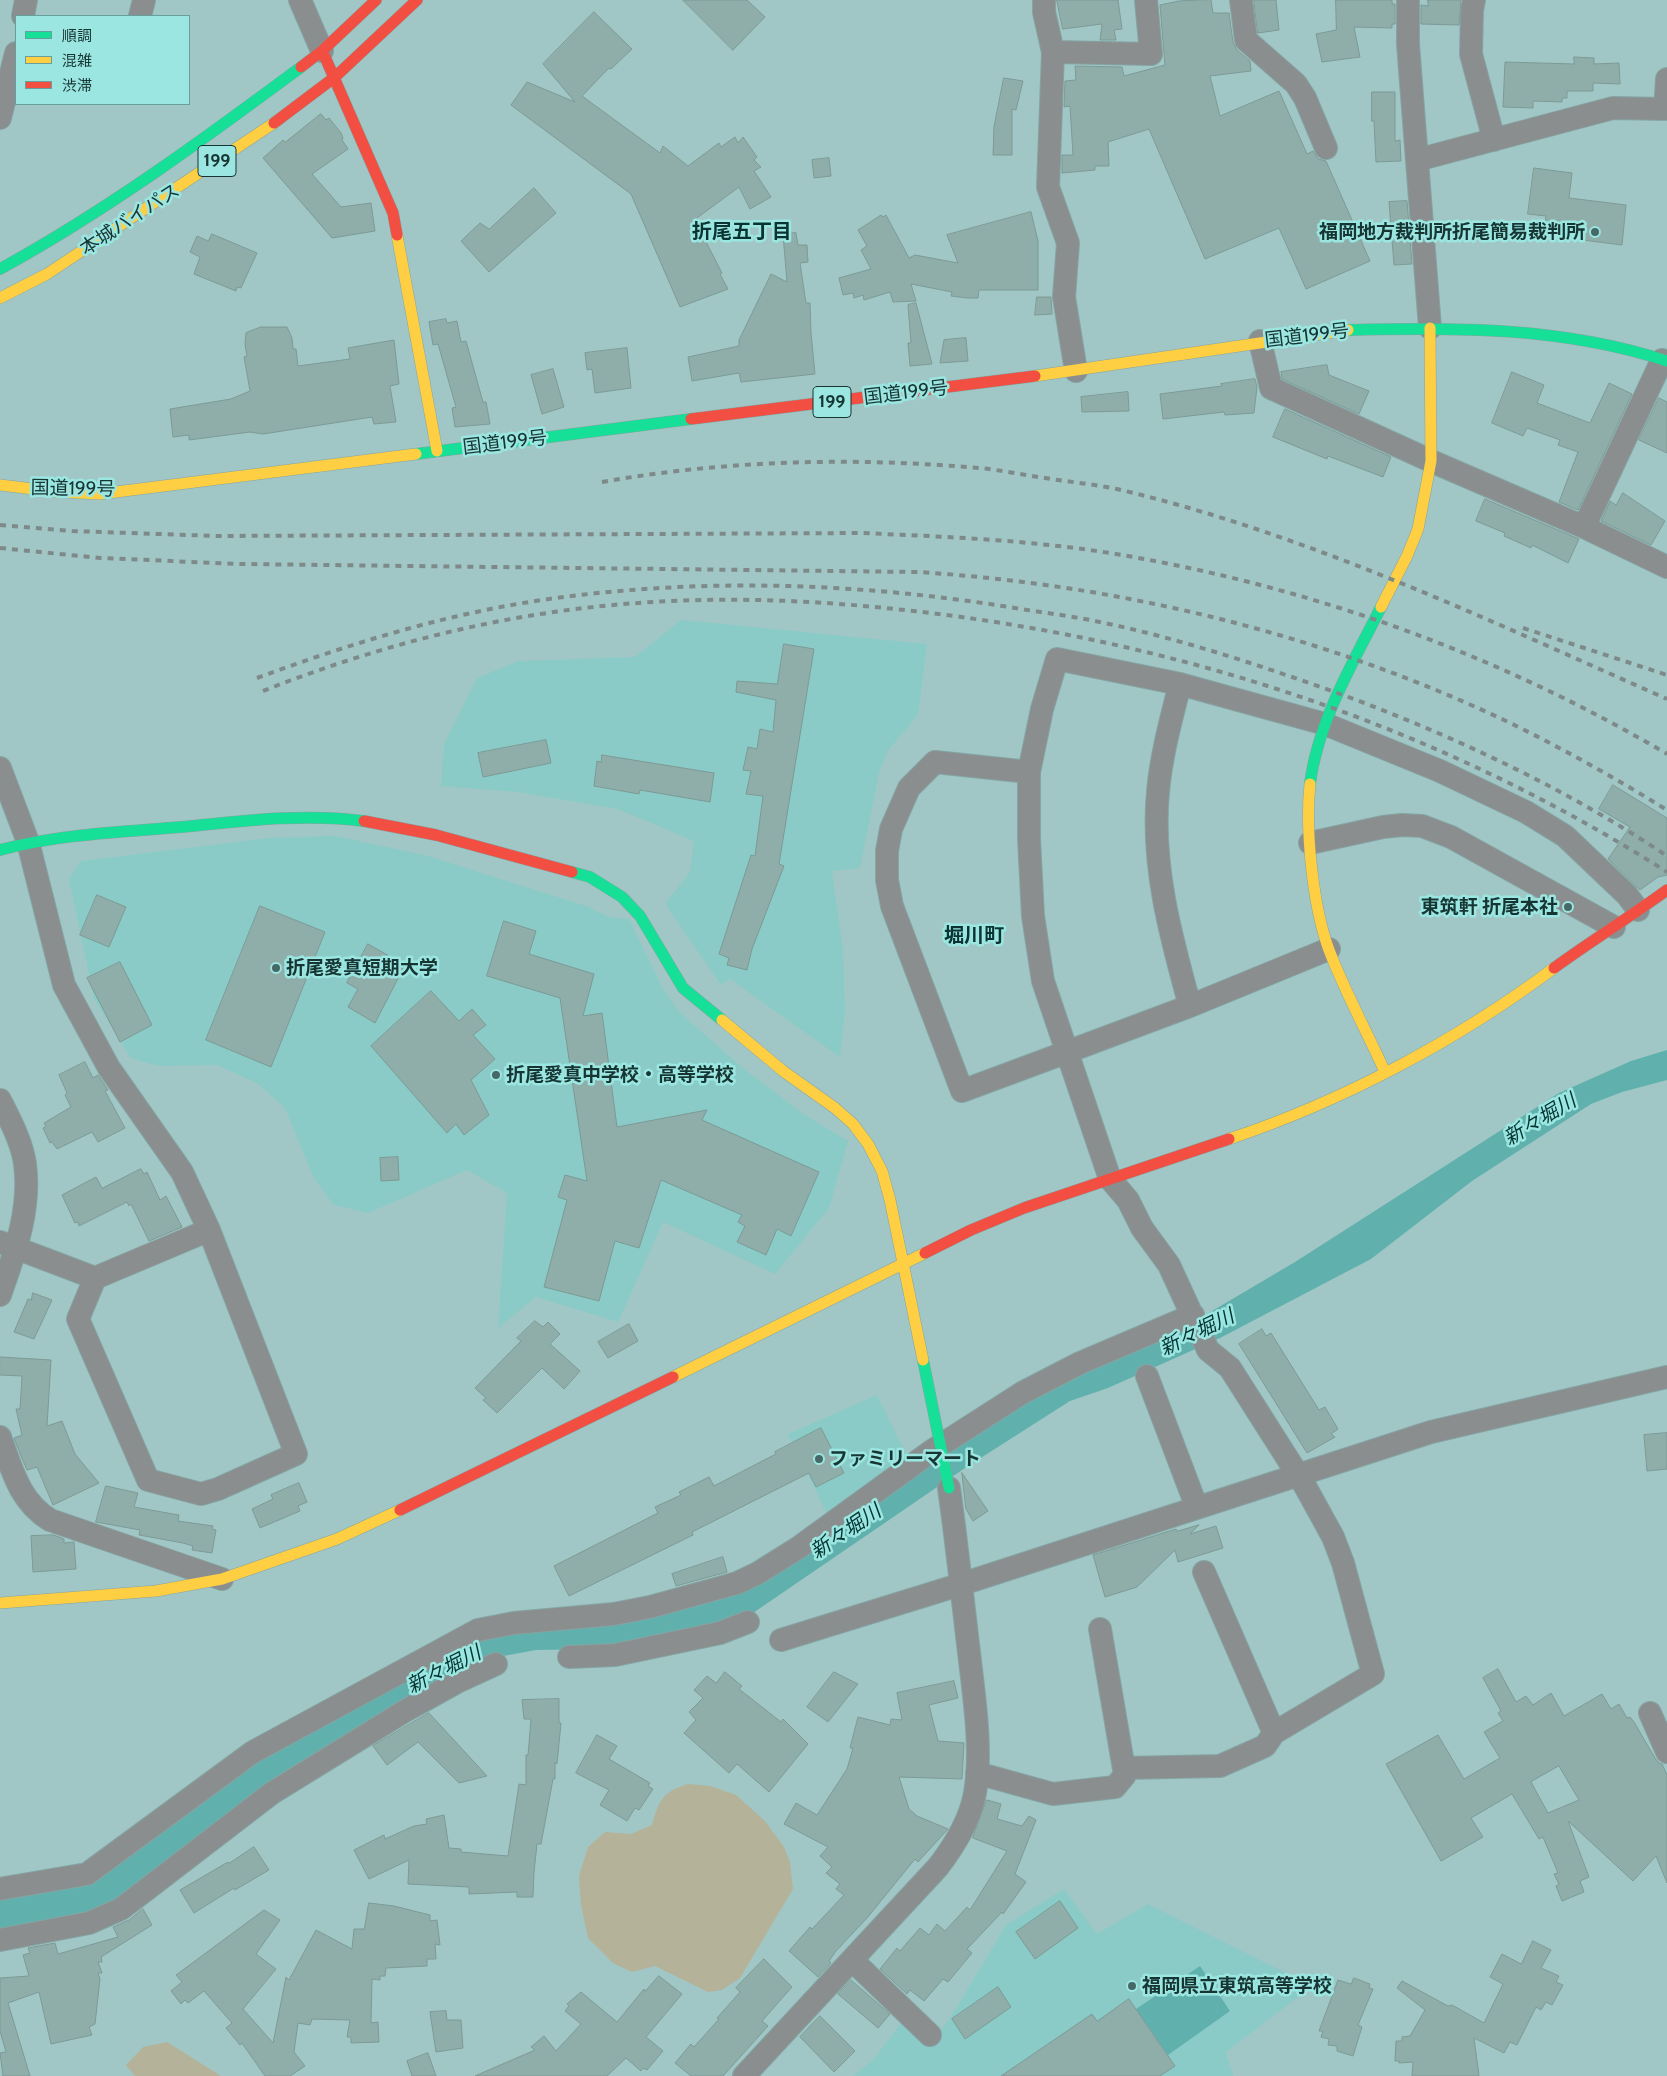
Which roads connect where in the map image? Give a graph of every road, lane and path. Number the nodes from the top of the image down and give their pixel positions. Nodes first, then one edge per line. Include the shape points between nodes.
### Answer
1 (26, 0) edge
2 (144, 0) edge
3 (376, 0) edge
4 (417, 0) edge
5 (1044, 0) edge
6 (1146, 0) edge
7 (1241, 0) edge
8 (1408, 0) edge
9 (1474, 0) edge
10 (299, 2) edge
11 (23, 15) edge
12 (140, 15) edge
13 (322, 51) junction
14 (1053, 52) junction
15 (11, 65) edge
16 (335, 78) junction
17 (1667, 79) edge
18 (0, 118) edge
19 (1494, 140) junction
20 (1326, 148) dead end
21 (1417, 160) junction
22 (0, 269) edge
23 (0, 298) edge
24 (1430, 328) junction
25 (1260, 341) junction
26 (1665, 361) edge
27 (1076, 372) junction
28 (437, 451) junction
29 (1431, 461) junction
30 (0, 485) edge
31 (1584, 527) junction
32 (1667, 567) edge
33 (1180, 684) junction
34 (1325, 724) junction
35 (0, 768) edge
36 (1029, 772) junction
37 (28, 842) junction
38 (1310, 843) junction
39 (0, 850) edge
40 (1667, 890) edge
41 (1638, 910) junction
42 (1614, 927) junction
43 (1329, 949) junction
44 (1190, 1006) junction
45 (1067, 1052) junction
46 (1385, 1072) junction
47 (0, 1100) edge
48 (1110, 1179) junction
49 (209, 1230) junction
50 (8, 1245) edge
51 (903, 1264) junction
52 (96, 1278) junction
53 (0, 1295) edge
54 (1194, 1318) junction
55 (1147, 1376) dead end
56 (1667, 1377) edge
57 (0, 1437) edge
58 (940, 1449) junction
59 (1297, 1475) junction
60 (948, 1485) joint
61 (1197, 1508) junction
62 (1204, 1572) dead end
63 (222, 1579) junction
64 (962, 1584) junction
65 (0, 1603) edge
66 (748, 1622) dead end
67 (1100, 1629) dead end
68 (781, 1640) dead end
69 (569, 1657) dead end
70 (496, 1664) dead end
71 (1650, 1713) dead end
72 (1274, 1733) junction
73 (1667, 1752) edge
74 (1124, 1768) junction
75 (976, 1773) junction
76 (0, 1890) edge
77 (0, 1940) edge
78 (852, 1960) junction
79 (930, 2035) dead end
80 (744, 2076) edge

1 - 11 street
2 - 12 street
3 - 13 main road, 本城バイパス / 199
4 - 16 main road, 本城バイパス / 199
5 - 14 street
6 - 14 street via 1151,54
7 - 20 street via 1246,40 1296,84
8 - 21 street
9 - 19 street via 1471,54
10 - 13 street
13 - 16 main road
13 - 22 main road, 本城バイパス / 199 via 135,186
14 - 27 street via 1048,187 1068,242 1064,297
15 - 18 street
16 - 23 main road, 本城バイパス / 199 via 273,124 140,213 47,274
16 - 28 main road via 393,213
17 - 19 street via 1665,109 1613,108
19 - 21 street
21 - 24 street
24 - 25 main road, 国道199号 / 199 via 1342,330
24 - 26 main road, 国道199号 / 199 via 1520,331 1634,350
24 - 29 main road
25 - 27 main road, 国道199号 / 199
25 - 29 street via 1271,388
26 - 31 street
27 - 28 main road, 国道199号 / 199
28 - 30 main road, 国道199号 / 199 via 100,494
29 - 31 street
29 - 34 main road via 1418,529
31 - 32 street
33 - 34 street
33 - 36 street via 1057,659 1042,709
33 - 44 street via 1166,738 1158,794 1158,854 1164,904
34 - 38 main road via 1313,764 1308,804
34 - 41 street via 1440,771 1526,812 1565,836 1627,894
35 - 37 street
36 - 45 street via 1033,916 1043,981
36 - 45 street via 935,762 909,788 898,808 887,851 887,880 892,906 962,1091
37 - 39 main road
37 - 49 street via 64,985 109,1068 182,1172
37 - 51 main road via 300,818 352,820 409,828 590,878 622,897 640,916 683,988 853,1124 882,1171
38 - 42 street via 1383,827 1422,826 1451,837
38 - 43 main road via 1314,888
40 - 41 main road
41 - 42 main road
42 - 46 main road via 1513,999
43 - 44 street
43 - 46 main road
44 - 45 street
45 - 48 street
46 - 48 main road via 1320,1104 1246,1134
47 - 50 street via 25,1163 26,1210
48 - 51 main road via 1024,1208
48 - 54 street via 1128,1200 1142,1228 1169,1265
49 - 52 street
49 - 52 street via 296,1454 218,1489 201,1494 148,1480 78,1319
50 - 52 street
50 - 53 street
51 - 58 main road
51 - 63 main road via 346,1535
54 - 58 street via 1041,1382
54 - 59 street via 1208,1350 1230,1368
55 - 61 street
56 - 59 street via 1437,1430
57 - 63 street via 22,1494 37,1512 50,1520
58 - 60 main road
58 - 76 street via 798,1548 737,1584 614,1614 514,1623 478,1630 253,1752 87,1874
59 - 61 street
59 - 72 street via 1333,1537 1343,1563 1373,1674
60 - 64 street
61 - 64 street
62 - 72 street
63 - 65 main road via 156,1591
64 - 68 street
64 - 75 street via 976,1722
66 - 69 street via 720,1633 615,1655
67 - 74 street
70 - 77 street via 405,1711 272,1793 121,1909 89,1923
71 - 73 street
72 - 74 street via 1266,1746 1220,1766
74 - 75 street via 1125,1775 1115,1787 1053,1794
75 - 78 street via 970,1813 952,1849
78 - 79 street
78 - 80 street

